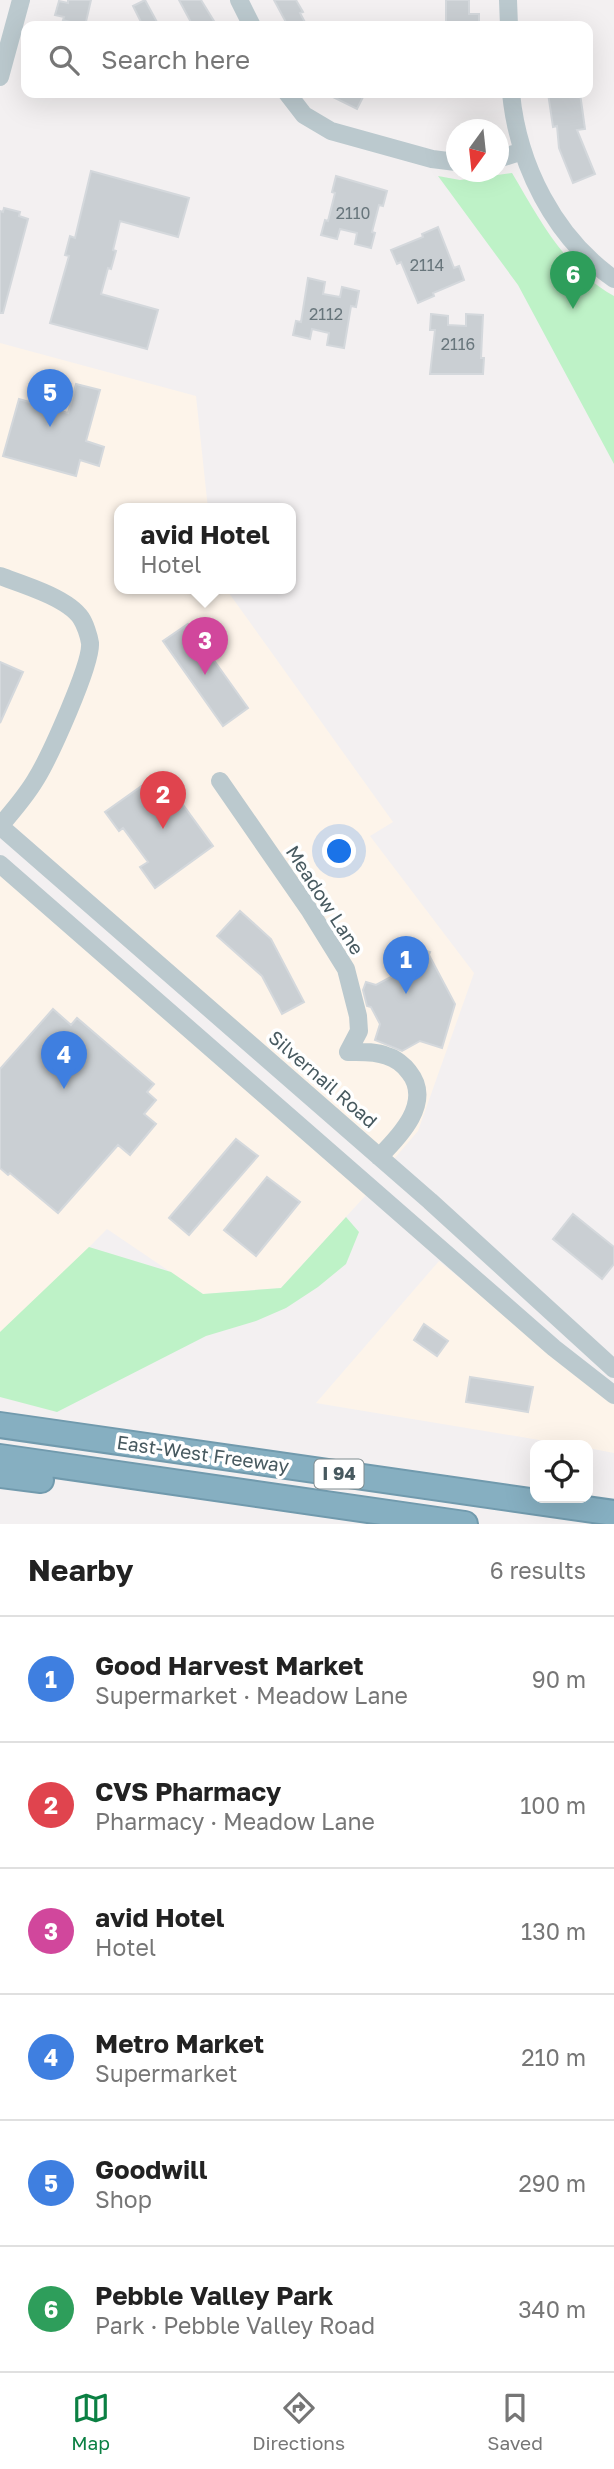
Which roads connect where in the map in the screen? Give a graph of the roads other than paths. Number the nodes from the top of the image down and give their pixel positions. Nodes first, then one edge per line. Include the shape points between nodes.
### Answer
1 (21, 0) edge
2 (239, 0) edge
3 (508, 0) edge
4 (250, 21) edge
5 (509, 21) edge
6 (0, 77) edge
7 (291, 98) edge
8 (512, 98) edge
9 (523, 151) junction
10 (509, 156) edge
11 (446, 161) edge
12 (614, 279) edge
13 (0, 576) edge
14 (220, 781) dead end
15 (0, 826) edge
16 (0, 864) edge
17 (379, 1157) junction
18 (614, 1369) edge
19 (614, 1395) edge
20 (0, 1411) edge
21 (0, 1425) edge
22 (65, 1434) junction
23 (0, 1457) edge
24 (0, 1475) edge
25 (614, 1513) edge
26 (396, 1514) junction
27 (465, 1524) edge

1 - 6 street
2 - 4 street
3 - 5 street
7 - 11 street via 304,115 331,131
8 - 9 street
9 - 10 street
9 - 12 street via 560,224
13 - 15 street via 74,611 82,619 90,643 53,747 37,779
14 - 17 street, Meadow Lane via 346,970 359,1031 348,1052 388,1056 406,1067 417,1085 415,1111 400,1137
15 - 17 street, Silvernail Road
16 - 19 street via 554,1348
17 - 18 street, Silvernail Road
20 - 22 highway
21 - 22 highway, East-West Freeway / I 94
22 - 25 highway, East-West Freeway / I 94
23 - 26 highway, East-West Freeway / I 94
24 - 26 highway via 311,1510
26 - 27 highway, East-West Freeway / I 94

